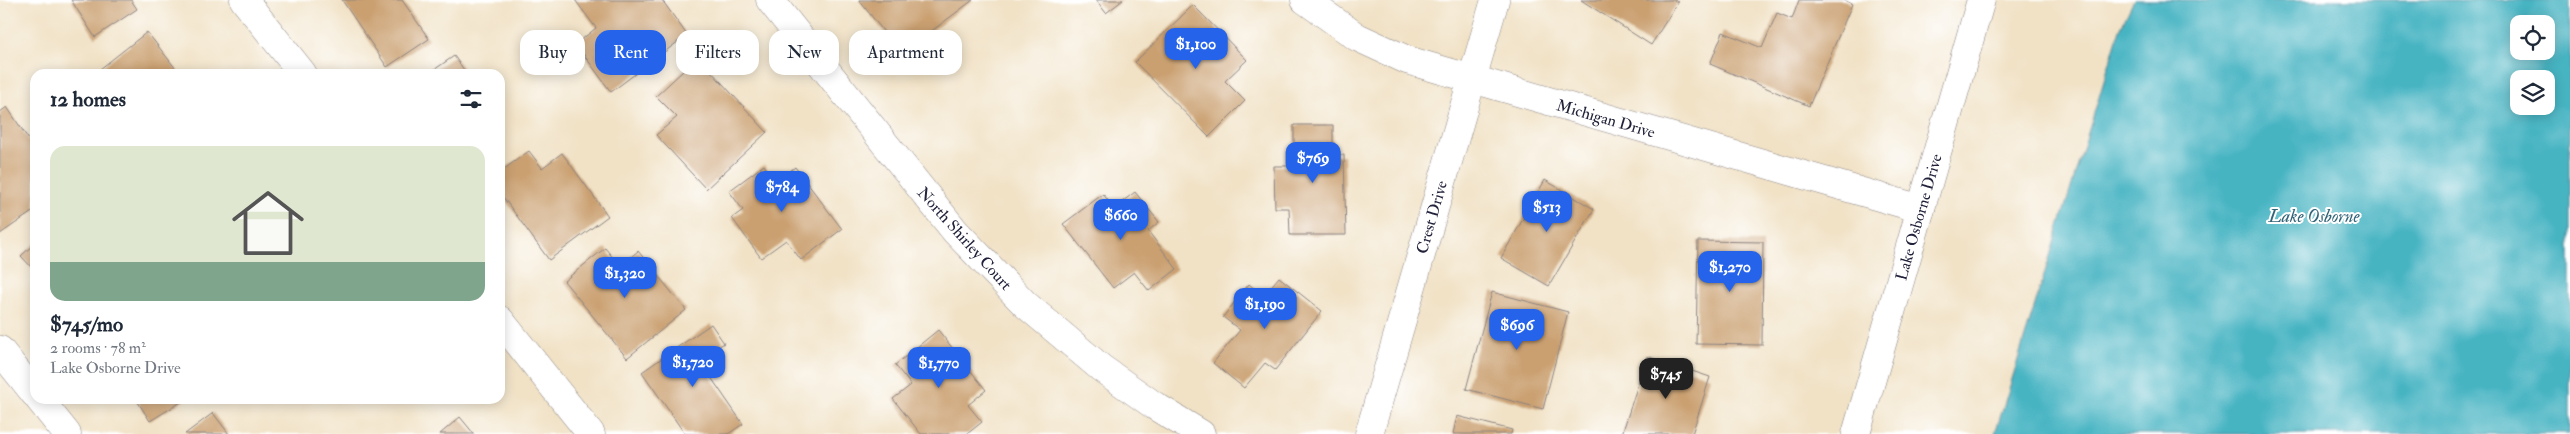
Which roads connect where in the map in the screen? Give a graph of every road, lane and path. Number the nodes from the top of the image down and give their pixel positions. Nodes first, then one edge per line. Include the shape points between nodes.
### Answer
1 (244, 0) edge
2 (770, 0) edge
3 (1305, 0) edge
4 (1495, 0) edge
5 (1981, 0) edge
6 (299, 69) edge
7 (1472, 80) junction
8 (1921, 209) junction
9 (505, 326) edge
10 (0, 350) edge
11 (30, 388) edge
12 (43, 404) edge
13 (67, 434) edge
14 (591, 434) edge
15 (1201, 434) edge
16 (1369, 434) edge
17 (1856, 434) edge

1 - 6 street
2 - 15 street, North Shirley Court via 955,231 1024,304 1101,368
3 - 7 street, Michigan Drive via 1357,36 1407,60
4 - 7 street, Crest Drive
5 - 8 street, Lake Osborne Drive
7 - 8 street, Michigan Drive
7 - 16 street, Crest Drive
8 - 17 street, Lake Osborne Drive
9 - 14 street
10 - 11 street
12 - 13 street

